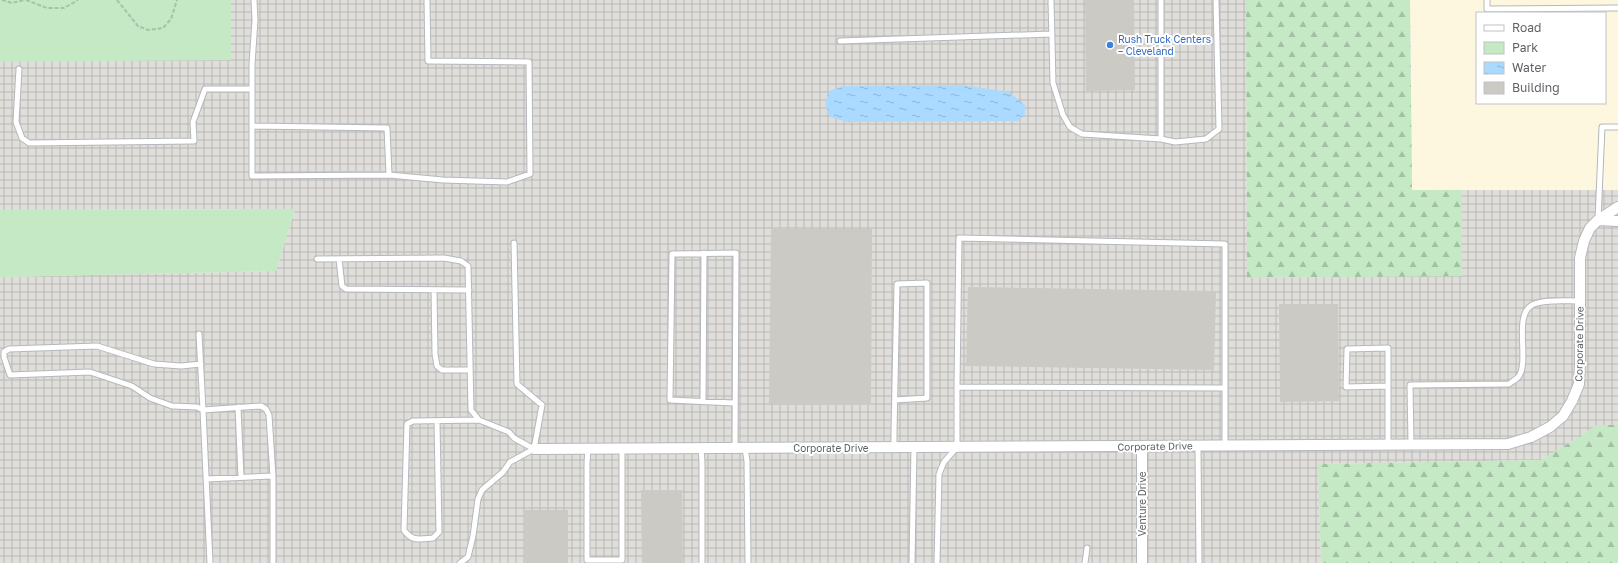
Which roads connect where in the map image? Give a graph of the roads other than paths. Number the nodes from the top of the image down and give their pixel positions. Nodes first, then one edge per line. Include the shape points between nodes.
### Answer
1 (254, 0) edge
2 (427, 0) edge
3 (1051, 0) edge
4 (1161, 0) edge
5 (1216, 0) edge
6 (1487, 0) edge
7 (1618, 8) edge
8 (1052, 34) junction
9 (840, 41) dead end
10 (19, 69) dead end
11 (252, 89) junction
12 (252, 126) junction
13 (1618, 127) edge
14 (1161, 139) junction
15 (389, 175) junction
16 (1618, 207) edge
17 (1598, 220) junction
18 (1618, 221) edge
19 (514, 243) dead end
20 (704, 253) junction
21 (317, 259) dead end
22 (340, 259) junction
23 (434, 290) junction
24 (468, 290) junction
25 (1580, 300) junction
26 (199, 334) dead end
27 (200, 364) junction
28 (470, 370) junction
29 (1388, 386) junction
30 (957, 387) junction
31 (1225, 388) junction
32 (895, 400) junction
33 (703, 401) junction
34 (734, 403) junction
35 (238, 407) junction
36 (202, 410) junction
37 (479, 420) junction
38 (437, 421) junction
39 (1388, 444) junction
40 (1411, 444) junction
41 (1198, 445) junction
42 (1225, 445) junction
43 (1142, 446) junction
44 (914, 447) junction
45 (957, 447) junction
46 (701, 448) junction
47 (740, 448) junction
48 (894, 448) junction
49 (588, 449) junction
50 (622, 449) junction
51 (534, 450) junction
52 (273, 476) junction
53 (241, 477) junction
54 (206, 479) junction
55 (1087, 548) dead end
56 (622, 562) edge
57 (210, 563) edge
58 (273, 563) edge
59 (460, 563) edge
60 (702, 563) edge
61 (748, 563) edge
62 (912, 563) edge
63 (937, 563) edge
64 (1085, 563) edge
65 (1142, 563) edge
66 (1199, 563) edge

1 - 11 lane
2 - 15 lane via 428,61 529,62 530,174 507,182
3 - 8 lane
4 - 14 lane
5 - 14 lane via 1219,129 1206,139 1175,142
6 - 7 lane via 1487,9
8 - 9 lane
8 - 14 lane via 1054,83 1063,115 1070,127 1082,134
10 - 11 lane via 16,122 22,138 29,143 194,141 193,122 205,89
11 - 12 lane
12 - 15 lane via 387,128
12 - 15 lane via 252,176
13 - 17 lane via 1602,127
16 - 17 street, Corporate Drive
17 - 18 street
17 - 25 street, Corporate Drive via 1590,228 1580,258
19 - 51 lane via 517,384 542,405
20 - 33 lane
20 - 33 lane via 672,254 670,392 670,400
20 - 34 lane via 736,253
21 - 22 lane
22 - 23 lane via 342,286 346,289
22 - 24 lane via 444,258 461,261 468,266
23 - 24 lane
23 - 28 lane via 437,366 442,370
24 - 28 lane
25 - 40 street, Corporate Drive via 1579,384 1563,416 1550,427 1531,437 1508,444
25 - 40 lane via 1536,304 1526,310 1523,319 1522,369 1518,377 1509,384 1410,385
26 - 27 lane
27 - 36 lane
27 - 36 lane via 154,364 97,346 9,349 4,352 10,375 90,372 132,386 150,398 172,406 198,407
28 - 37 lane via 471,410
29 - 29 lane via 1388,348 1347,348 1346,387
29 - 39 lane
30 - 31 lane
30 - 31 lane via 959,238 1225,244
30 - 45 lane
31 - 42 lane
32 - 32 lane via 897,284 928,283 927,398
32 - 48 lane
33 - 34 lane
34 - 47 lane
35 - 36 lane
35 - 52 lane via 261,406 266,409 269,415
35 - 53 lane
36 - 54 lane
37 - 38 lane
37 - 51 lane via 509,432
38 - 38 lane via 413,421 407,424 404,530 409,537 417,540 433,538 439,532
39 - 40 street, Corporate Drive
39 - 42 street, Corporate Drive
41 - 42 street, Corporate Drive
41 - 43 street, Corporate Drive
41 - 66 lane
43 - 45 street, Corporate Drive
43 - 65 street, Venture Drive
44 - 45 street, Corporate Drive
44 - 48 street, Corporate Drive
44 - 62 lane
45 - 63 lane via 944,462 939,474
46 - 47 street, Corporate Drive
46 - 50 street, Corporate Drive
46 - 60 lane
47 - 48 street, Corporate Drive
47 - 61 lane via 747,461
49 - 50 street, Corporate Drive
49 - 51 street, Corporate Drive
49 - 56 lane via 587,560
50 - 56 lane
51 - 59 lane via 510,462 503,472 482,490 478,499 468,557
52 - 53 lane
52 - 58 lane
53 - 54 lane
54 - 57 lane
55 - 64 lane

